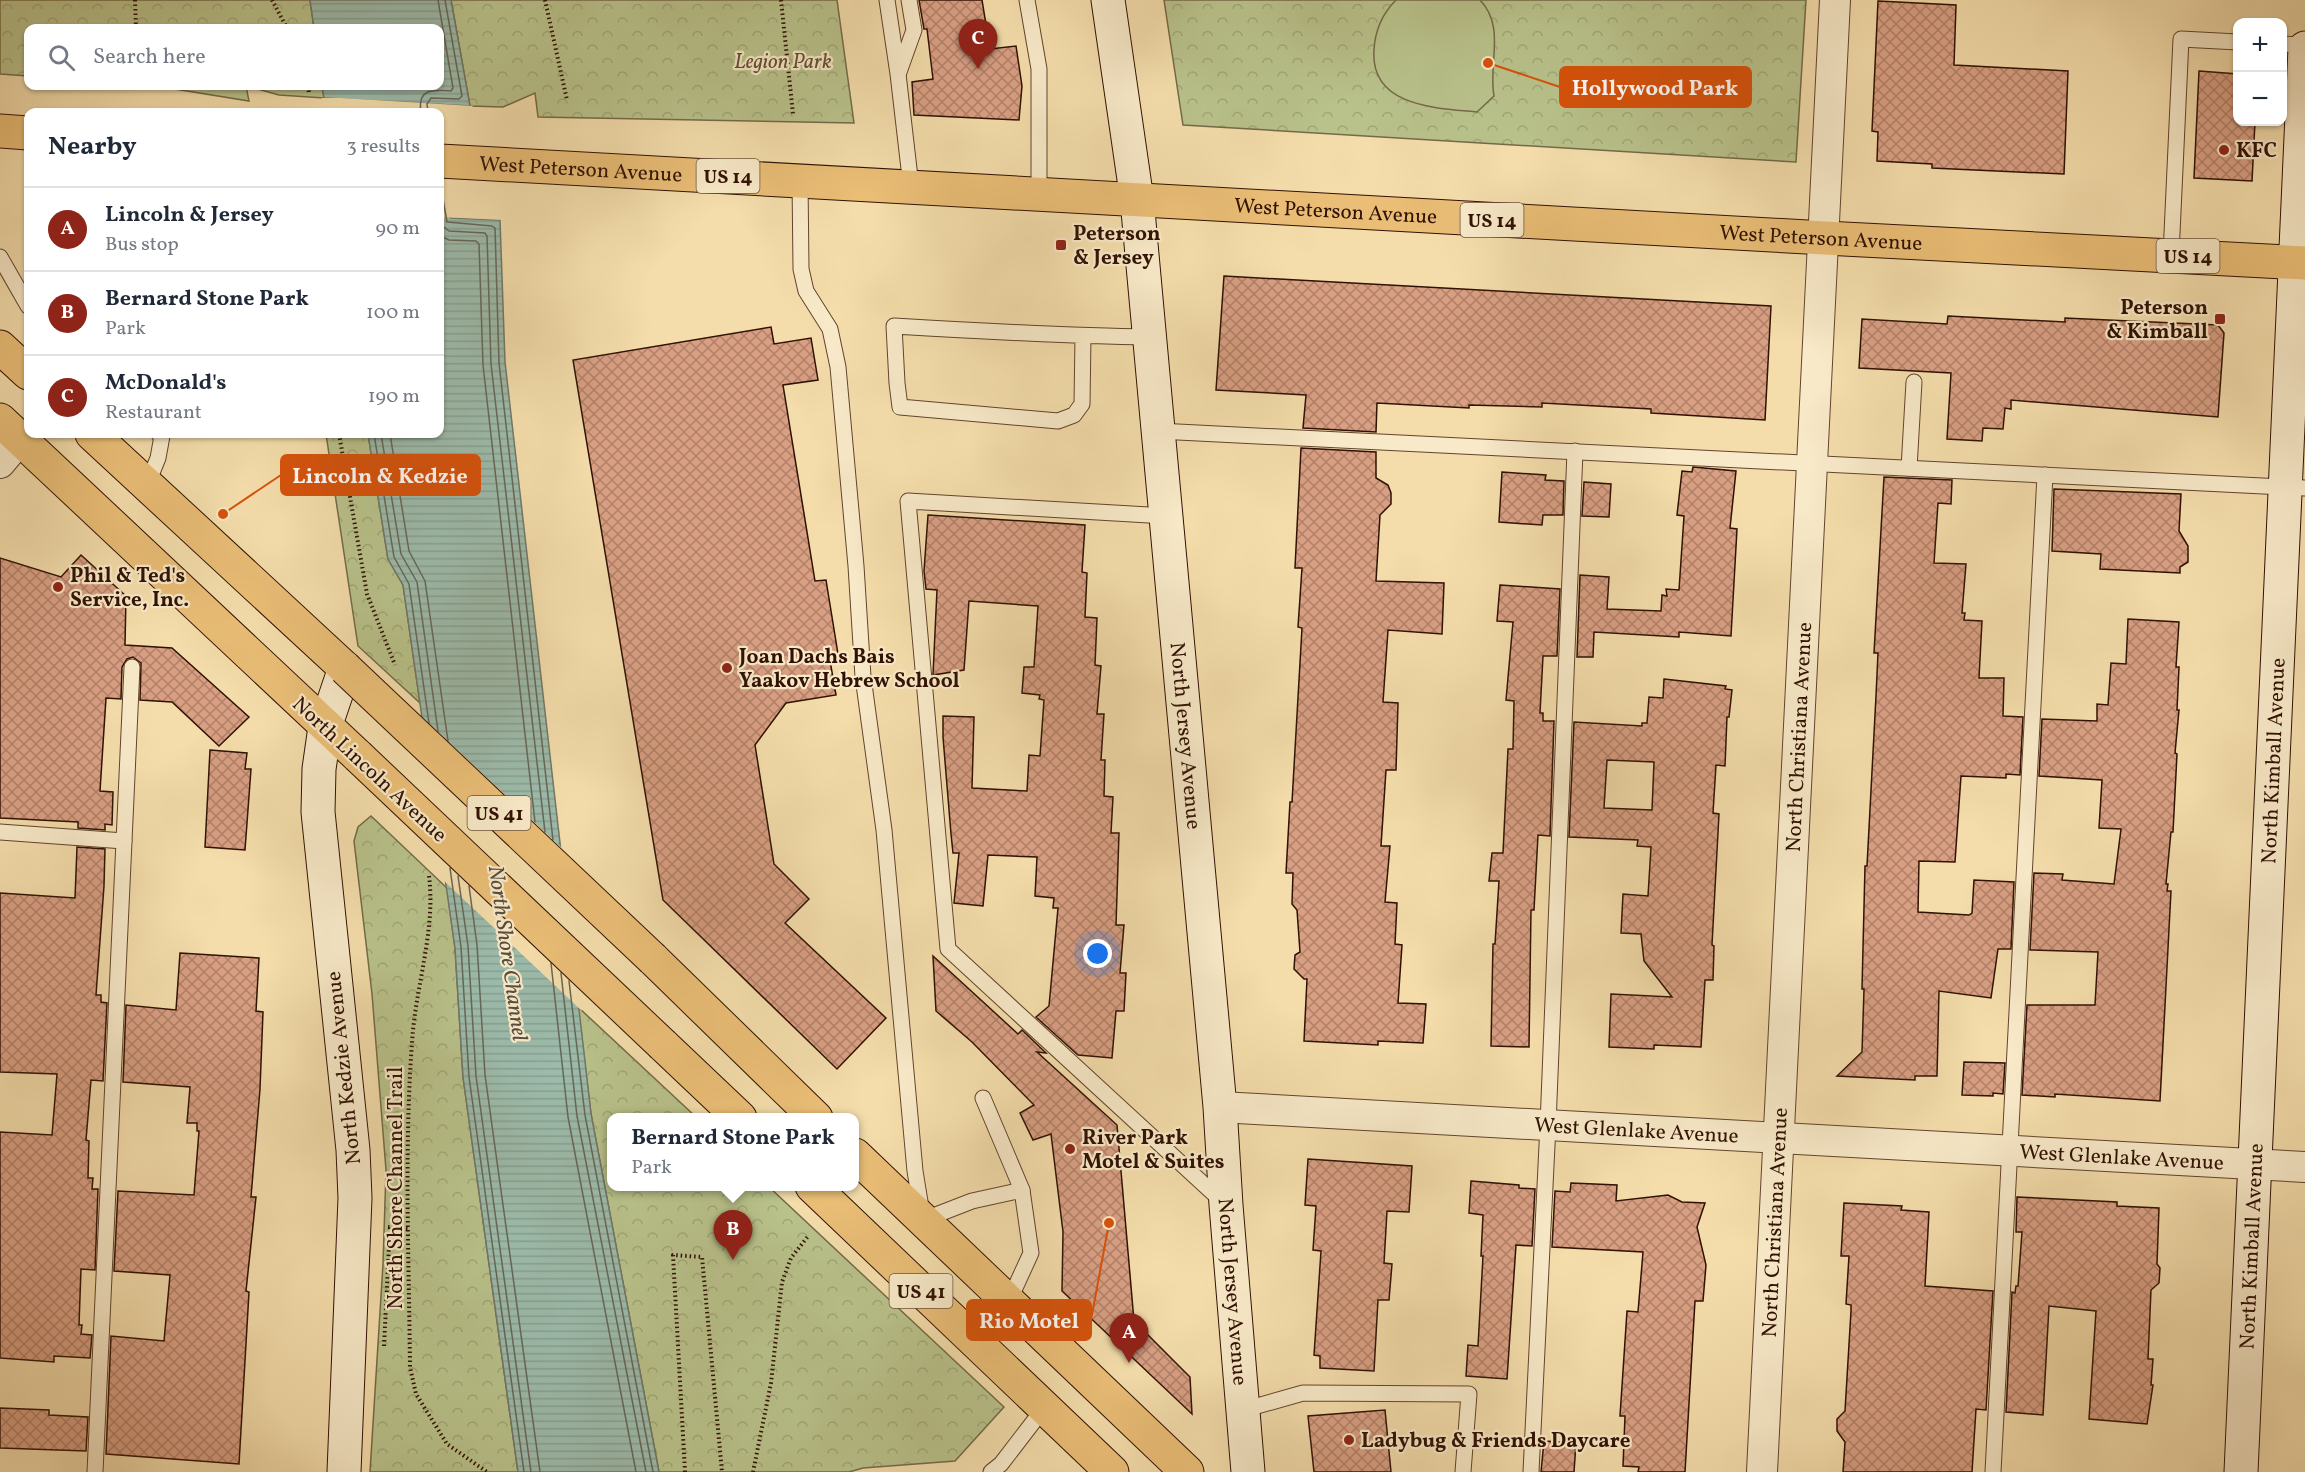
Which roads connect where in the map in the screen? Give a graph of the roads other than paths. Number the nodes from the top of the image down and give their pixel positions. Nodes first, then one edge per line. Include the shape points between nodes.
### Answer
1 (887, 0) edge
2 (909, 0) edge
3 (1027, 0) edge
4 (1108, 0) edge
5 (1835, 0) edge
6 (2233, 42) edge
7 (2287, 44) edge
8 (2305, 46) edge
9 (898, 74) junction
10 (0, 131) edge
11 (24, 133) edge
12 (2303, 135) edge
13 (444, 161) edge
14 (800, 180) junction
15 (911, 186) junction
16 (1039, 194) junction
17 (1137, 200) junction
18 (1824, 238) junction
19 (2171, 255) junction
20 (0, 257) edge
21 (2300, 262) edge
22 (24, 299) edge
23 (1083, 336) junction
24 (1149, 337) junction
25 (0, 346) edge
26 (24, 370) edge
27 (1914, 382) dead end
28 (1158, 431) junction
29 (96, 438) edge
30 (162, 438) edge
31 (7, 441) edge
32 (1575, 451) junction
33 (1811, 464) junction
34 (1909, 468) junction
35 (2045, 475) junction
36 (147, 485) junction
37 (2295, 488) edge
38 (1166, 516) junction
39 (132, 667) dead end
40 (345, 668) junction
41 (325, 727) junction
42 (0, 832) edge
43 (124, 841) junction
44 (983, 1098) dead end
45 (1220, 1107) junction
46 (735, 1113) edge
47 (811, 1113) edge
48 (1548, 1125) junction
49 (1778, 1138) junction
50 (2008, 1150) junction
51 (859, 1159) edge
52 (2255, 1163) junction
53 (2305, 1167) edge
54 (1022, 1190) junction
55 (817, 1191) edge
56 (1226, 1205) junction
57 (923, 1220) junction
58 (1009, 1301) junction
59 (1044, 1408) junction
60 (1243, 1410) junction
61 (95, 1472) edge
62 (344, 1472) edge
63 (991, 1472) edge
64 (1112, 1472) edge
65 (1187, 1472) edge
66 (1248, 1472) edge
67 (1463, 1472) edge
68 (1531, 1472) edge
69 (1762, 1472) edge
70 (1993, 1472) edge
71 (2241, 1472) edge

1 - 9 lane
2 - 9 lane via 914,30
3 - 16 lane via 1039,69
4 - 17 street, North Jersey Avenue
5 - 18 street, North Christiana Avenue
6 - 19 lane via 2181,39
7 - 8 lane
8 - 12 street, North Kimball Avenue
9 - 15 lane
10 - 11 main road
12 - 21 street, North Kimball Avenue
13 - 14 main road, West Peterson Avenue / US 14
14 - 15 main road, West Peterson Avenue / US 14
14 - 57 lane via 801,269 806,291 830,329 838,367 863,677 884,830 915,1171
15 - 16 main road, West Peterson Avenue / US 14
16 - 17 main road, West Peterson Avenue / US 14
17 - 18 main road, West Peterson Avenue / US 14
17 - 24 street, North Jersey Avenue
18 - 19 main road, West Peterson Avenue / US 14
18 - 33 street, North Christiana Avenue
19 - 21 main road, West Peterson Avenue / US 14
20 - 22 lane
21 - 37 street, North Kimball Avenue
23 - 23 lane via 894,326 900,407 1058,421 1074,415 1082,404
23 - 24 lane
24 - 28 street, North Jersey Avenue
25 - 26 main road
27 - 34 lane
28 - 32 lane
28 - 38 street, North Jersey Avenue
29 - 36 main road, US 41
30 - 36 lane
31 - 41 main road, North Lincoln Avenue / US 41
32 - 33 lane
32 - 48 lane
33 - 34 lane
33 - 49 street, North Christiana Avenue
34 - 35 lane
35 - 37 lane
35 - 50 lane
36 - 40 main road, US 41
37 - 52 street, North Kimball Avenue
38 - 45 street, North Jersey Avenue
38 - 56 lane via 908,501 948,949
39 - 43 lane
40 - 41 street, North Kedzie Avenue
40 - 47 main road, US 41, bridge
41 - 46 main road, North Lincoln Avenue / US 41, bridge
41 - 62 street, North Kedzie Avenue via 318,812 355,1198
42 - 43 lane
43 - 61 lane
44 - 54 lane
45 - 48 street, West Glenlake Avenue
45 - 56 street, North Jersey Avenue
48 - 49 street, West Glenlake Avenue
48 - 68 lane
49 - 50 street, West Glenlake Avenue
49 - 69 street, North Christiana Avenue
50 - 52 street, West Glenlake Avenue
50 - 70 lane
51 - 57 main road, US 41
52 - 53 street, West Glenlake Avenue
52 - 71 street, North Kimball Avenue
54 - 57 lane via 972,1201
54 - 58 lane via 1031,1253
55 - 59 main road, US 41
56 - 60 street, North Jersey Avenue
57 - 58 main road, US 41
58 - 65 main road, US 41
59 - 63 lane
59 - 64 main road, US 41
60 - 66 street, North Jersey Avenue
60 - 67 lane via 1303,1393 1469,1394

